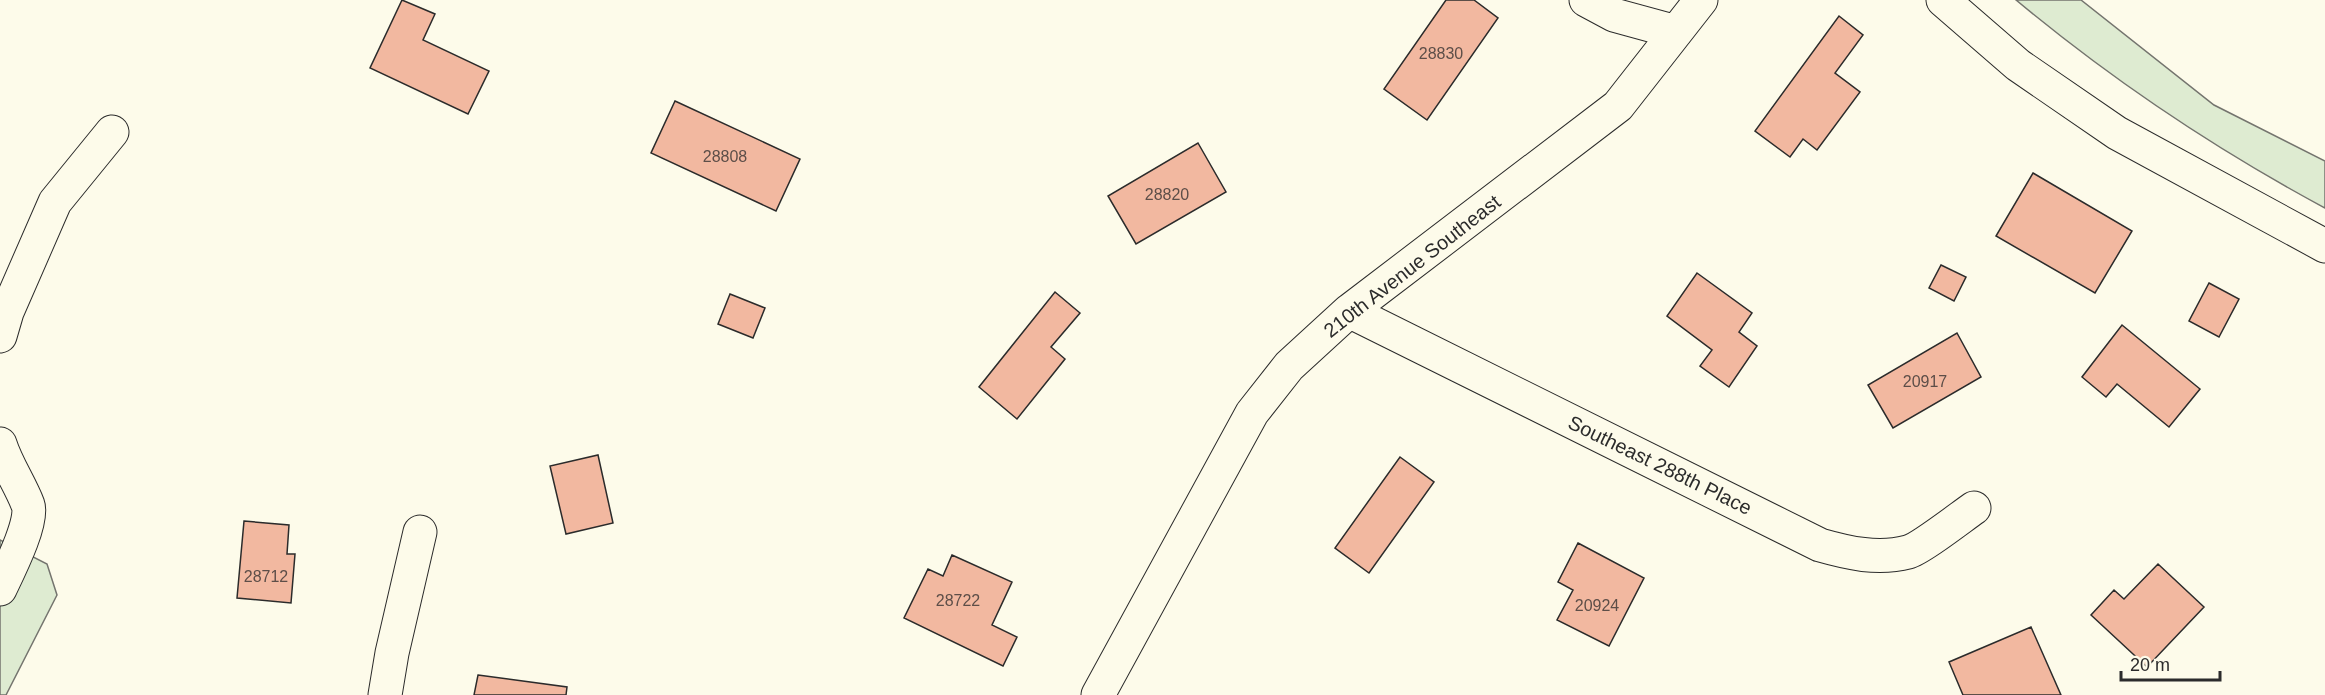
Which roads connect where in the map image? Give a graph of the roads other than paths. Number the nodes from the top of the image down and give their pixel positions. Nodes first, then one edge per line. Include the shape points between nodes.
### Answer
1 (1586, 0) edge
2 (1701, 0) edge
3 (1943, 0) edge
4 (1676, 32) junction
5 (112, 132) dead end
6 (2325, 246) edge
7 (1349, 310) junction
8 (0, 336) edge
9 (0, 444) edge
10 (1974, 508) dead end
11 (420, 532) dead end
12 (0, 589) edge
13 (385, 695) edge
14 (1098, 695) edge

1 - 4 street via 1614,15
2 - 4 street, 210th Avenue Southeast
3 - 6 street via 2018,65 2116,133
4 - 7 street, 210th Avenue Southeast via 1618,106
5 - 8 street via 55,202
7 - 10 street, Southeast 288th Place via 1820,545 1870,556 1909,552
7 - 14 street, 210th Avenue Southeast via 1289,366 1252,413
9 - 12 street via 29,507 19,552
11 - 13 street

